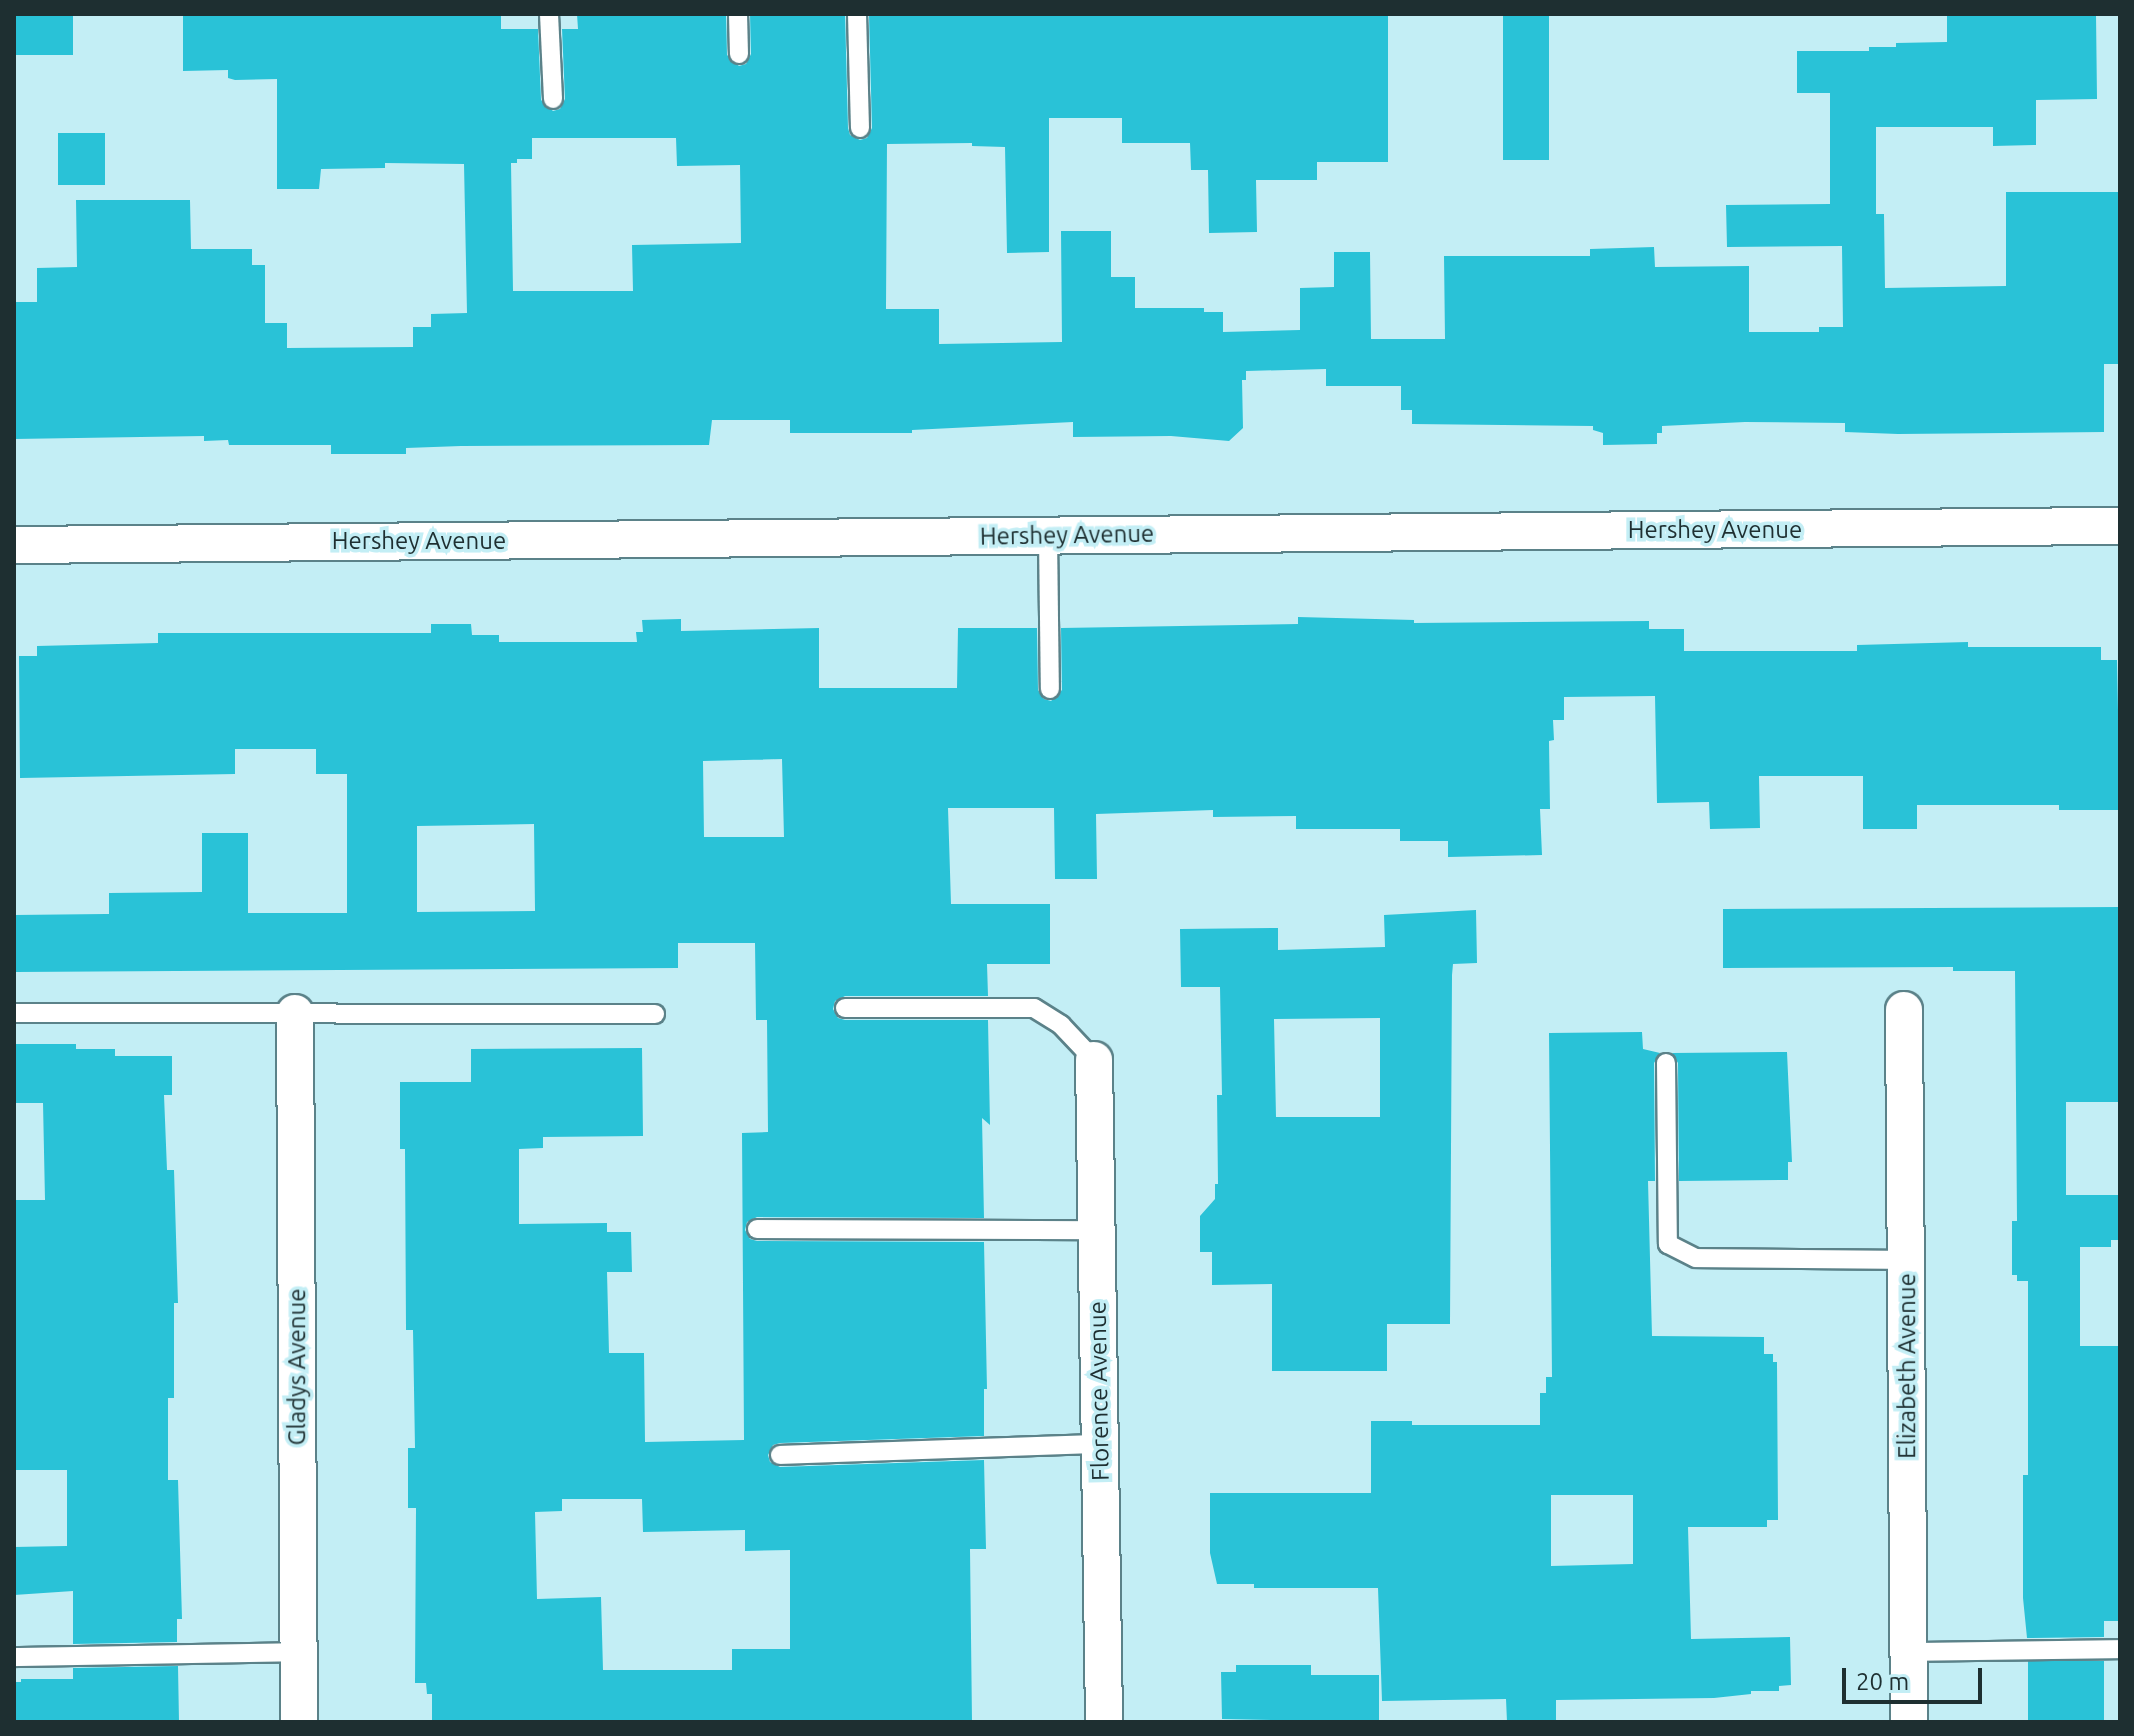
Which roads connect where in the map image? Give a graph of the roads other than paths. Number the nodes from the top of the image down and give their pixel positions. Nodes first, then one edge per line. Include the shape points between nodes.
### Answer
1 (549, 14) edge
2 (738, 14) edge
3 (857, 14) edge
4 (739, 54) dead end
5 (553, 99) dead end
6 (860, 128) dead end
7 (2120, 526) edge
8 (1048, 536) junction
9 (14, 545) edge
10 (1050, 689) dead end
11 (845, 1008) dead end
12 (1904, 1010) dead end
13 (14, 1013) edge
14 (295, 1013) junction
15 (655, 1014) dead end
16 (1094, 1060) joint
17 (1666, 1063) dead end
18 (757, 1229) dead end
19 (1096, 1230) junction
20 (1906, 1260) junction
21 (1100, 1444) junction
22 (780, 1455) dead end
23 (2120, 1649) edge
24 (298, 1652) junction
25 (1909, 1652) junction
26 (14, 1657) edge
27 (299, 1722) edge
28 (1104, 1722) edge
29 (1909, 1722) edge

1 - 5 lane
2 - 4 lane
3 - 6 lane
7 - 8 street, Hershey Avenue
8 - 9 street, Hershey Avenue
8 - 10 lane
11 - 16 lane via 1034,1008 1061,1025
12 - 20 street, Elizabeth Avenue
13 - 14 lane
14 - 15 lane
14 - 24 street, Gladys Avenue
16 - 19 street, Florence Avenue
17 - 20 lane via 1668,1244 1696,1258
18 - 19 lane
19 - 21 street, Florence Avenue
20 - 25 street, Elizabeth Avenue
21 - 22 lane
21 - 28 street, Florence Avenue
23 - 25 lane
24 - 26 lane
24 - 27 street, Gladys Avenue
25 - 29 street, Elizabeth Avenue

